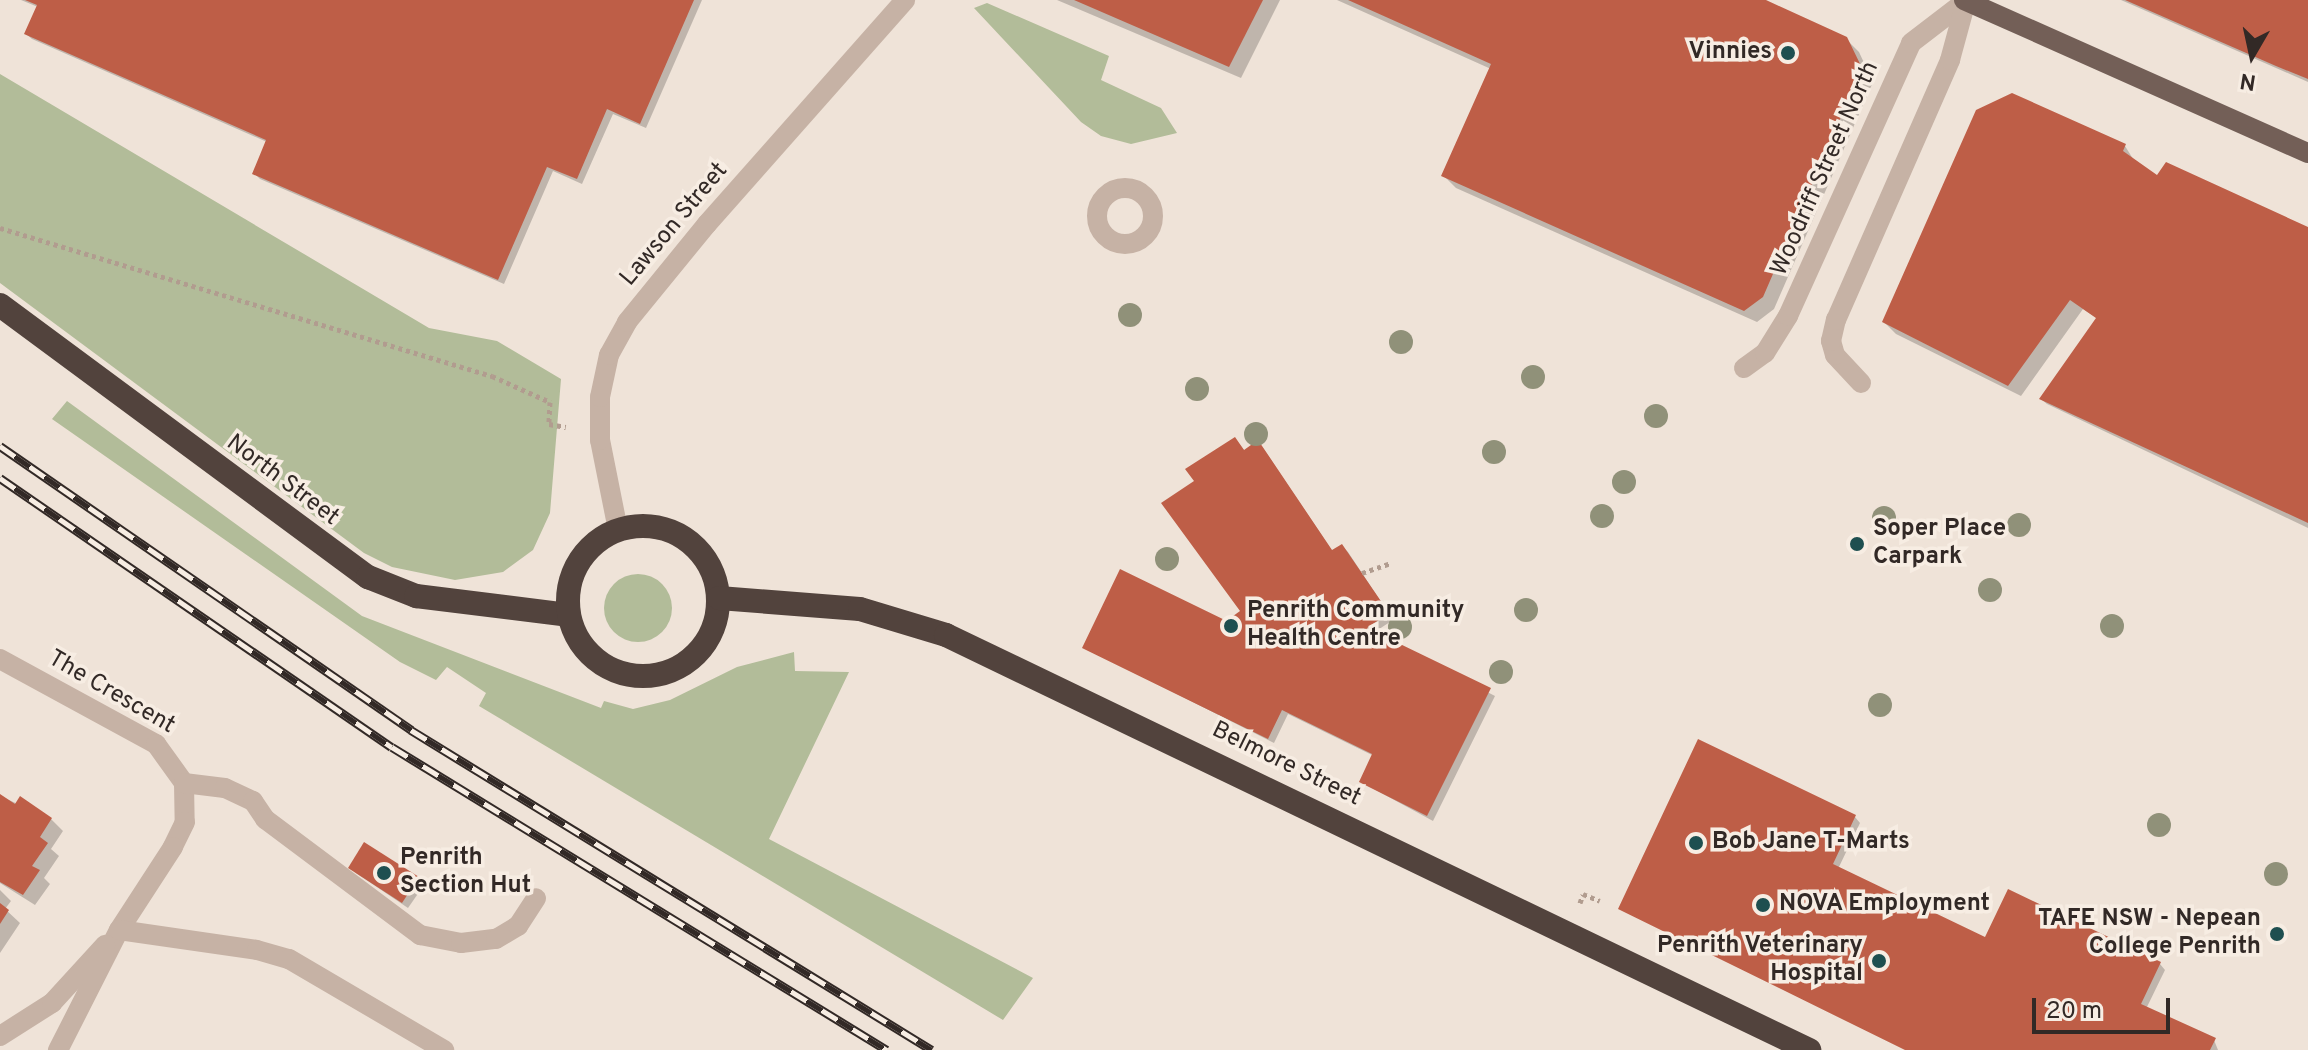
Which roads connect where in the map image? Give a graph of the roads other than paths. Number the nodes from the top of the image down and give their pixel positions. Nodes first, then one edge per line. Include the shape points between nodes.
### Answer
1 (905, 0) edge
2 (1966, 0) edge
3 (2308, 153) edge
4 (0, 305) edge
5 (1744, 368) dead end
6 (1861, 383) dead end
7 (618, 530) junction
8 (719, 598) junction
9 (568, 615) junction
10 (0, 659) edge
11 (184, 783) junction
12 (536, 898) dead end
13 (119, 930) junction
14 (0, 1036) edge
15 (58, 1050) edge
16 (444, 1050) edge
17 (1809, 1050) edge

1 - 7 street, Lawson Street via 707,224 627,322 609,355 600,397 600,440
2 - 3 main road
2 - 5 street, Woodriff Street North via 1911,43 1788,316 1765,353
2 - 6 street via 1950,60 1836,320 1831,341 1835,355
4 - 9 highway, North Street via 368,577 416,596
7 - 8 highway via 653,527 686,539 703,555
7 - 9 highway via 583,554 567,594
8 - 9 highway via 704,645 687,663 664,674 615,672 577,639
8 - 17 highway, Belmore Street via 860,609 946,635
10 - 11 street, The Crescent via 156,744
11 - 12 street via 225,788 253,801 265,819 420,935 461,943 496,939 518,926
11 - 13 street via 185,822
13 - 14 street via 52,1003
13 - 15 street
13 - 16 street via 257,950 298,963

